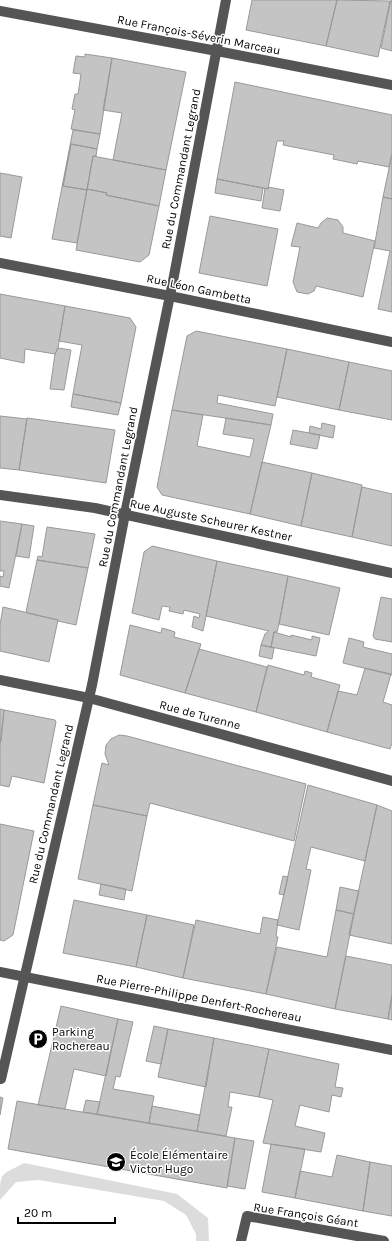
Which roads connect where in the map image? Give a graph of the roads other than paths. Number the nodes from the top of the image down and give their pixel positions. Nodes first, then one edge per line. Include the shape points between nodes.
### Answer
1 (226, 0) edge
2 (0, 12) edge
3 (217, 51) junction
4 (392, 86) edge
5 (0, 263) edge
6 (170, 296) junction
7 (392, 342) edge
8 (0, 495) edge
9 (125, 514) junction
10 (392, 573) edge
11 (0, 680) edge
12 (89, 698) junction
13 (392, 782) edge
14 (0, 972) edge
15 (25, 977) junction
16 (392, 1050) edge
17 (1, 1079) dead end
18 (242, 1241) edge
19 (384, 1241) edge

1 - 3 street, Rue du Commandant Legrand
2 - 3 street, Rue François-Séverin Marceau
3 - 4 street, Rue François-Séverin Marceau
3 - 6 street, Rue du Commandant Legrand
5 - 6 street, Rue Léon Gambetta
6 - 7 street, Rue Léon Gambetta
6 - 9 street, Rue du Commandant Legrand
8 - 9 street, Rue Auguste Scheurer Kestner
9 - 10 street, Rue Auguste Scheurer Kestner
9 - 12 street, Rue du Commandant Legrand
11 - 12 street, Rue de Turenne
12 - 13 street, Rue de Turenne
12 - 15 street, Rue du Commandant Legrand
14 - 15 street, Rue Pierre-Philippe Denfert-Rochereau
15 - 16 street, Rue Pierre-Philippe Denfert-Rochereau
15 - 17 street, Rue du Commandant Legrand
18 - 19 street, Rue François Géant via 247,1216

